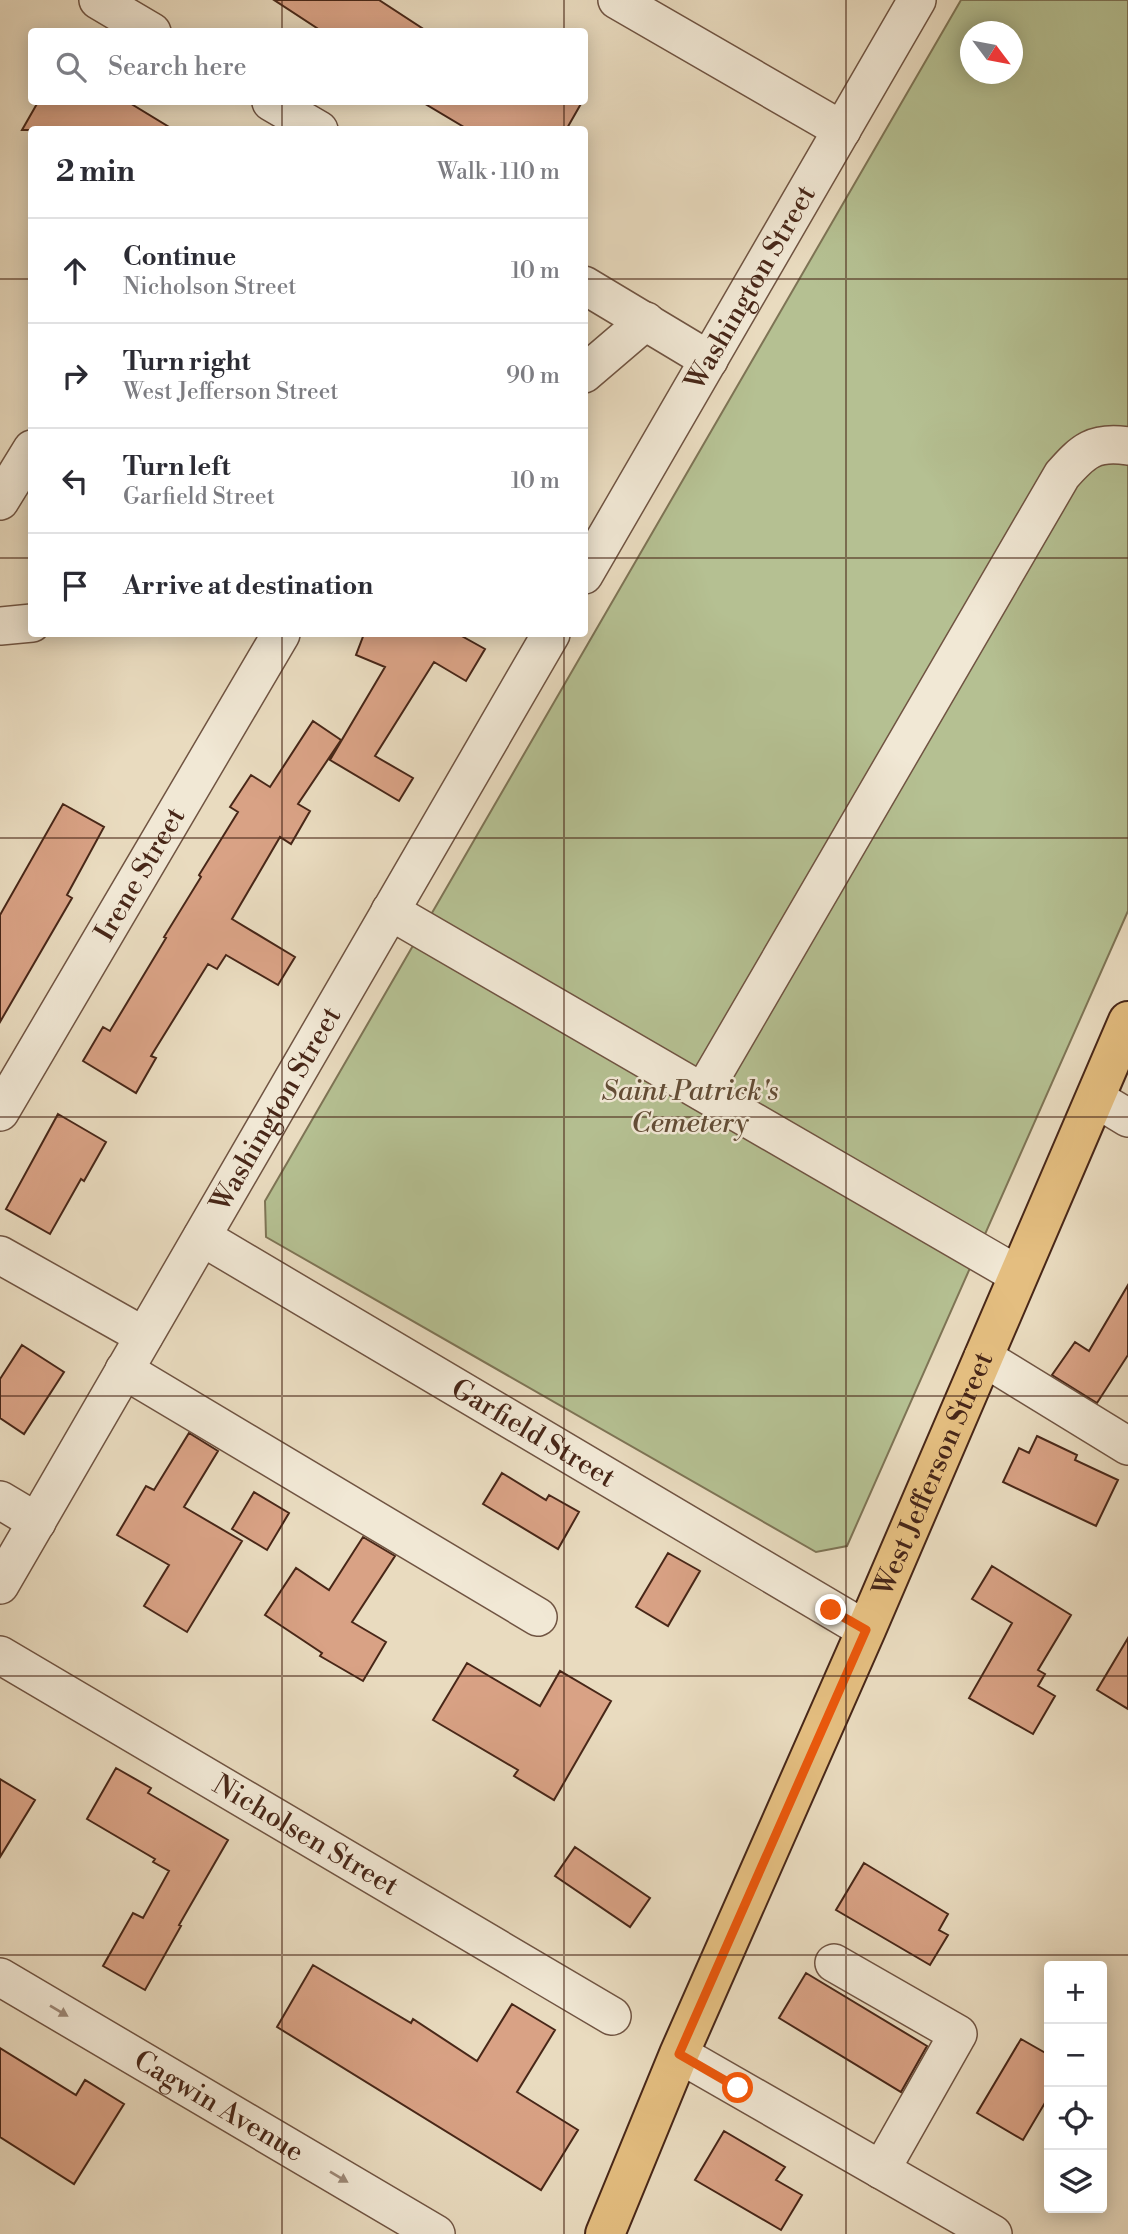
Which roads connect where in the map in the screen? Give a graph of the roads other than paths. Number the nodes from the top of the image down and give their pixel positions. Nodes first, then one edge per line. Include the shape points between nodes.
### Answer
1 (98, 0) edge
2 (617, 0) edge
3 (917, 0) edge
4 (145, 28) edge
5 (276, 105) edge
6 (312, 126) edge
7 (842, 130) junction
8 (588, 287) edge
9 (646, 321) junction
10 (709, 360) junction
11 (588, 371) edge
12 (1128, 446) edge
13 (28, 456) edge
14 (0, 501) edge
15 (588, 568) edge
16 (28, 623) edge
17 (0, 626) edge
18 (279, 637) edge
19 (549, 637) edge
20 (390, 911) junction
21 (1128, 1021) edge
22 (703, 1092) junction
23 (1095, 1098) junction
24 (0, 1112) edge
25 (1128, 1118) edge
26 (202, 1237) junction
27 (0, 1255) edge
28 (1018, 1275) junction
29 (144, 1336) junction
30 (983, 1357) junction
31 (124, 1370) junction
32 (1128, 1446) edge
33 (0, 1500) edge
34 (37, 1522) junction
35 (0, 1585) edge
36 (538, 1617) dead end
37 (866, 1630) junction
38 (0, 1655) edge
39 (834, 1963) dead end
40 (0, 1977) edge
41 (612, 2017) dead end
42 (679, 2054) junction
43 (881, 2170) junction
44 (436, 2234) edge
45 (605, 2234) edge
46 (993, 2234) edge

1 - 4 street
2 - 7 street
3 - 7 street, Washington Street
5 - 6 street
7 - 10 street, Washington Street
8 - 9 street
9 - 10 street
9 - 11 street
10 - 15 street, Washington Street
12 - 22 street via 1090,448 1062,475
13 - 14 street
16 - 17 street
18 - 24 street, Irene Street
19 - 20 street, Washington Street
20 - 22 street
20 - 26 street, Washington Street
21 - 23 main road, West Jefferson Street
22 - 28 street
23 - 25 street
23 - 28 main road, West Jefferson Street
26 - 29 street, Washington Street
26 - 37 street, Garfield Street
27 - 29 street
28 - 30 main road, West Jefferson Street
29 - 31 street, Washington Street
30 - 32 street
30 - 37 main road, West Jefferson Street
31 - 34 street, Washington Street
31 - 36 street
33 - 34 street
34 - 35 street, Washington Street
37 - 42 main road, West Jefferson Street
38 - 41 street, Nicholsen Street
39 - 43 street via 958,2034
40 -> 44 street, Cagwin Avenue
42 - 43 street
42 - 45 main road, West Jefferson Street
43 - 46 street

